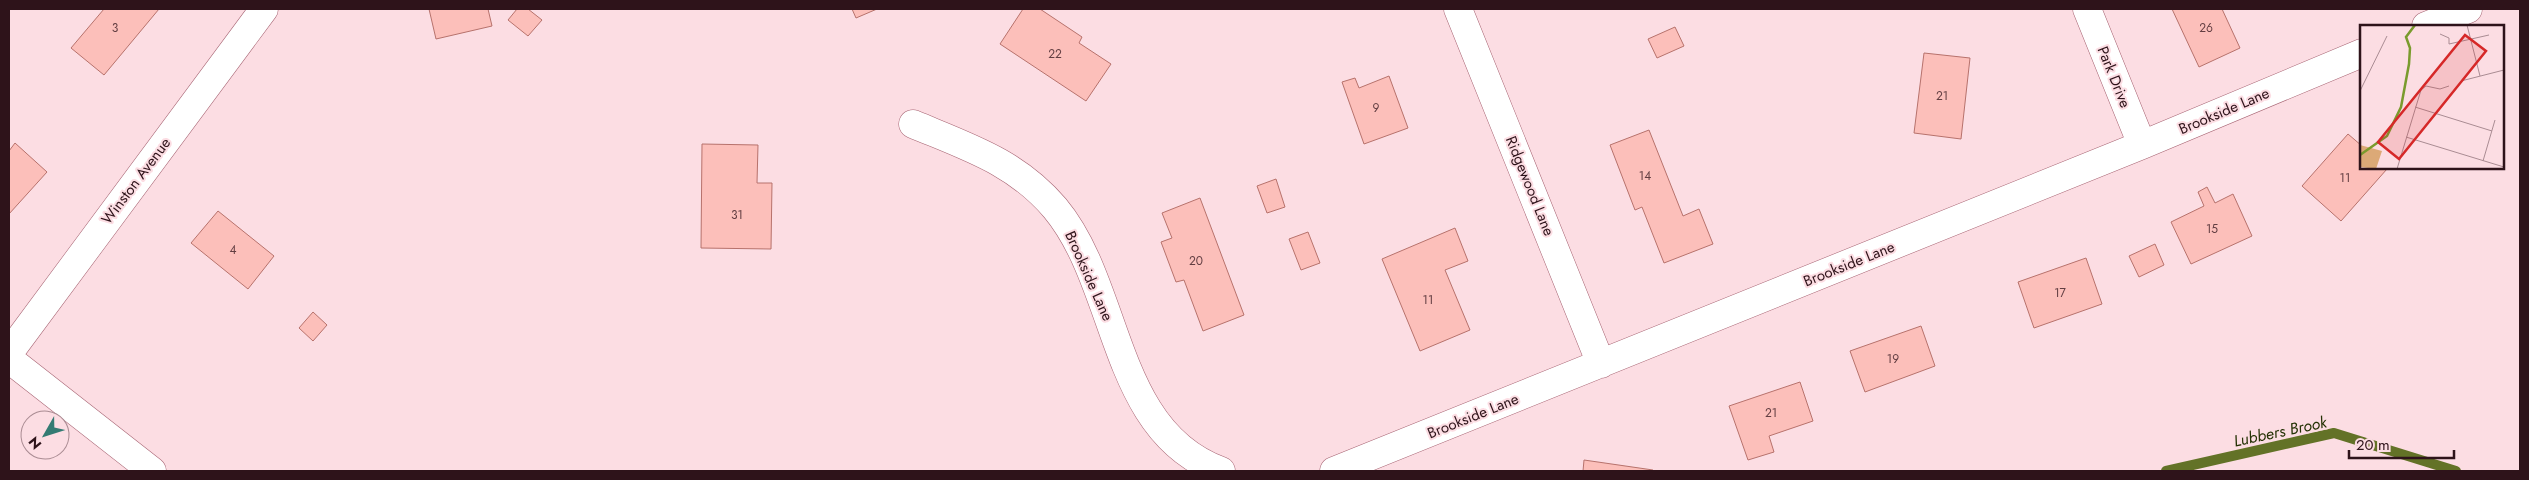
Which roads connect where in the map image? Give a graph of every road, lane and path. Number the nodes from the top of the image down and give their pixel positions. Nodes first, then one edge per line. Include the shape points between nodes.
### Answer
1 (264, 9) edge
2 (1458, 9) edge
3 (2087, 9) edge
4 (2468, 9) edge
5 (2428, 25) edge
6 (2360, 54) edge
7 (914, 124) dead end
8 (2142, 145) junction
9 (9, 354) edge
10 (9, 359) edge
11 (1601, 364) junction
12 (152, 471) edge
13 (1221, 471) edge
14 (1334, 471) edge

1 - 9 street, Winston Avenue
2 - 11 street, Ridgewood Lane
3 - 8 street, Park Drive
4 - 5 street
6 - 8 street, Brookside Lane
7 - 13 street, Brookside Lane via 1014,169 1056,209 1072,232 1138,392 1150,412 1175,443 1201,462
8 - 11 street, Brookside Lane
10 - 12 street
11 - 14 street, Brookside Lane

